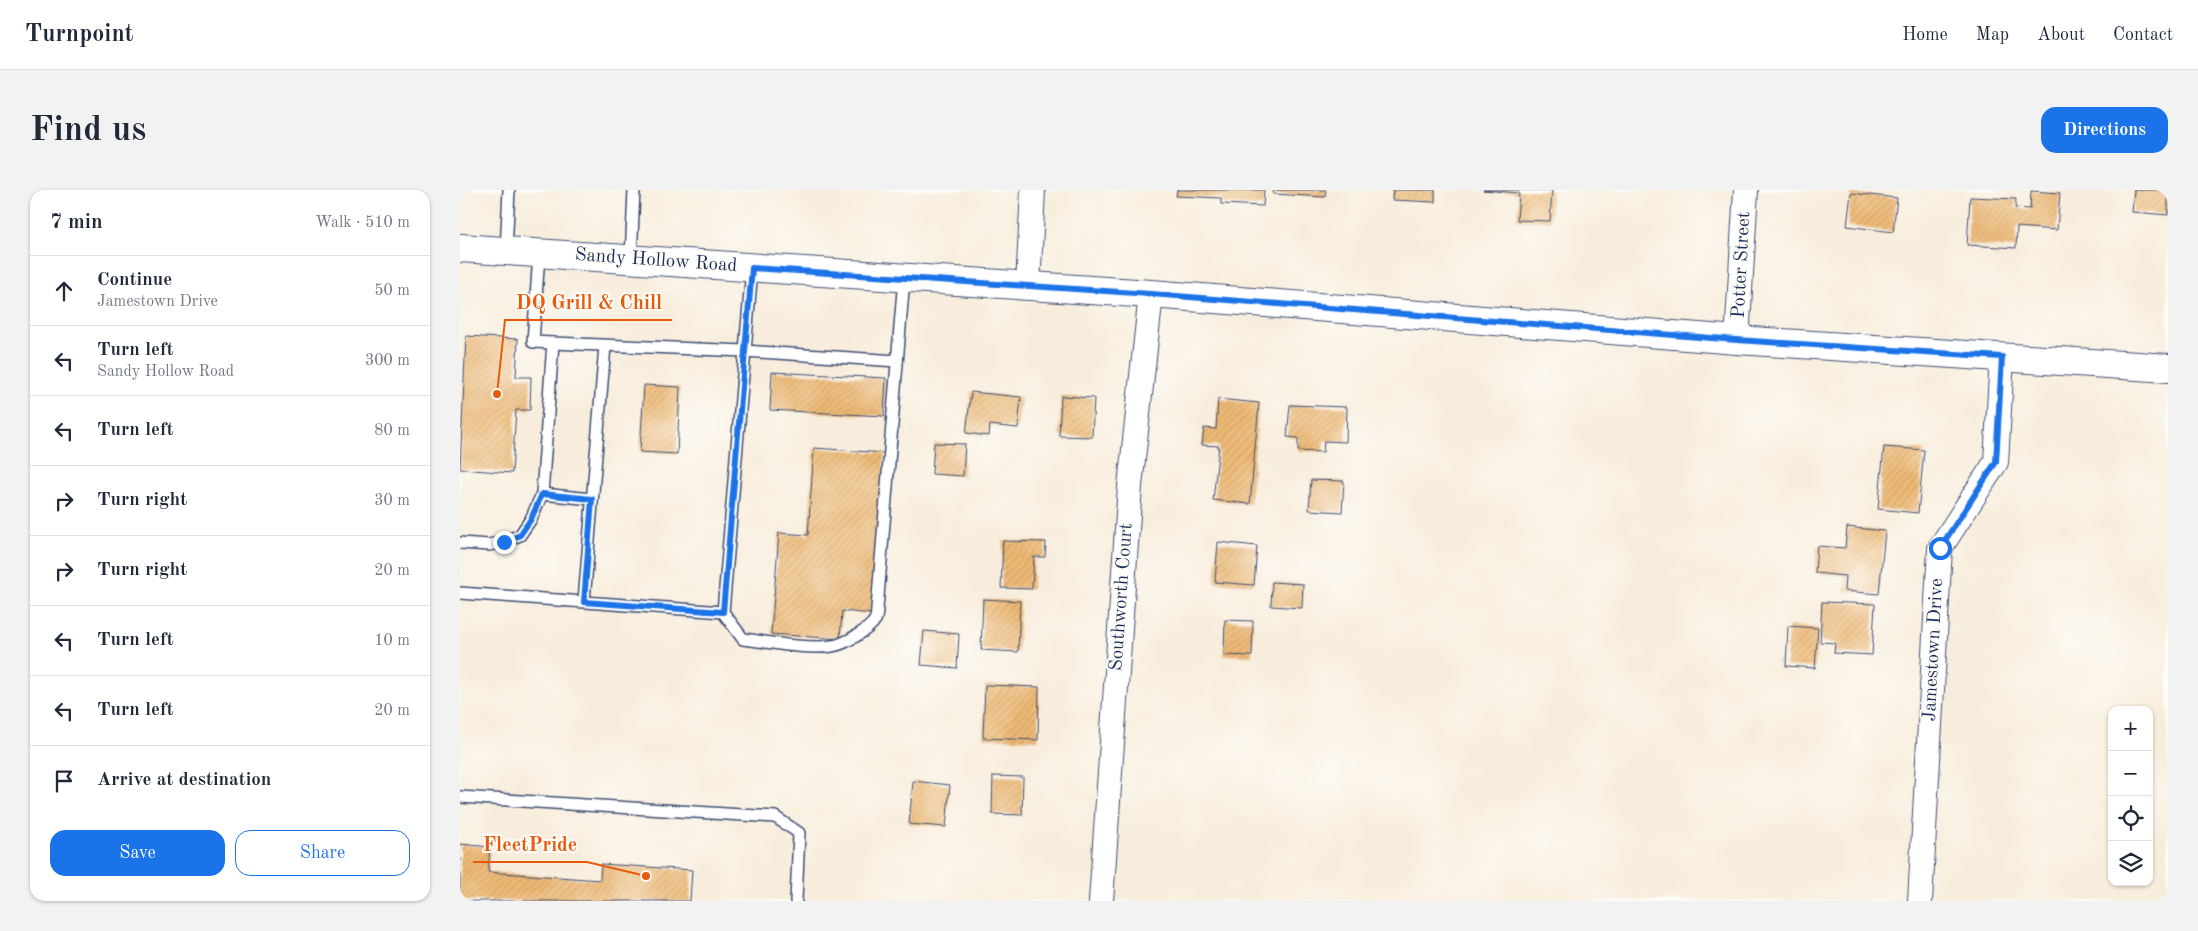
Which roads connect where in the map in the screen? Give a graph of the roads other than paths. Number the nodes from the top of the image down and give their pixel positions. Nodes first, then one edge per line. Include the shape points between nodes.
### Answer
1 (509, 190) edge
2 (634, 190) edge
3 (1033, 190) edge
4 (1746, 190) edge
5 (460, 248) edge
6 (506, 251) junction
7 (539, 254) junction
8 (631, 260) junction
9 (752, 268) junction
10 (904, 278) junction
11 (1028, 286) junction
12 (1151, 294) junction
13 (1737, 340) junction
14 (553, 343) junction
15 (605, 346) junction
16 (745, 351) junction
17 (2002, 357) junction
18 (897, 362) junction
19 (2168, 368) edge
20 (542, 494) junction
21 (592, 499) junction
22 (460, 543) edge
23 (460, 593) edge
24 (584, 602) junction
25 (723, 612) junction
26 (460, 797) edge
27 (796, 901) edge
28 (1101, 901) edge
29 (1920, 901) edge

1 - 6 lane
2 - 8 lane
3 - 11 street
4 - 13 street, Potter Street
5 - 6 street, Sandy Hollow Road
6 - 7 street, Sandy Hollow Road
7 - 8 street, Sandy Hollow Road
7 - 14 lane via 533,342
8 - 9 street, Sandy Hollow Road
9 - 10 street, Sandy Hollow Road
9 - 16 lane
10 - 11 street, Sandy Hollow Road
10 - 18 lane
11 - 12 street, Sandy Hollow Road
12 - 13 street, Sandy Hollow Road
12 - 28 street, Southworth Court via 1130,486
13 - 17 street, Sandy Hollow Road
14 - 15 lane
14 - 20 lane
15 - 16 lane
15 - 21 lane
16 - 18 lane
16 - 25 lane
17 - 19 street, Sandy Hollow Road
17 - 29 street, Jamestown Drive via 1996,462 1940,548
18 - 25 lane via 875,620 846,641 833,646 817,646 743,639
20 - 21 lane
20 - 22 lane via 520,535 489,545
21 - 24 lane
23 - 24 lane
24 - 25 lane
26 - 27 lane via 775,817 799,833

